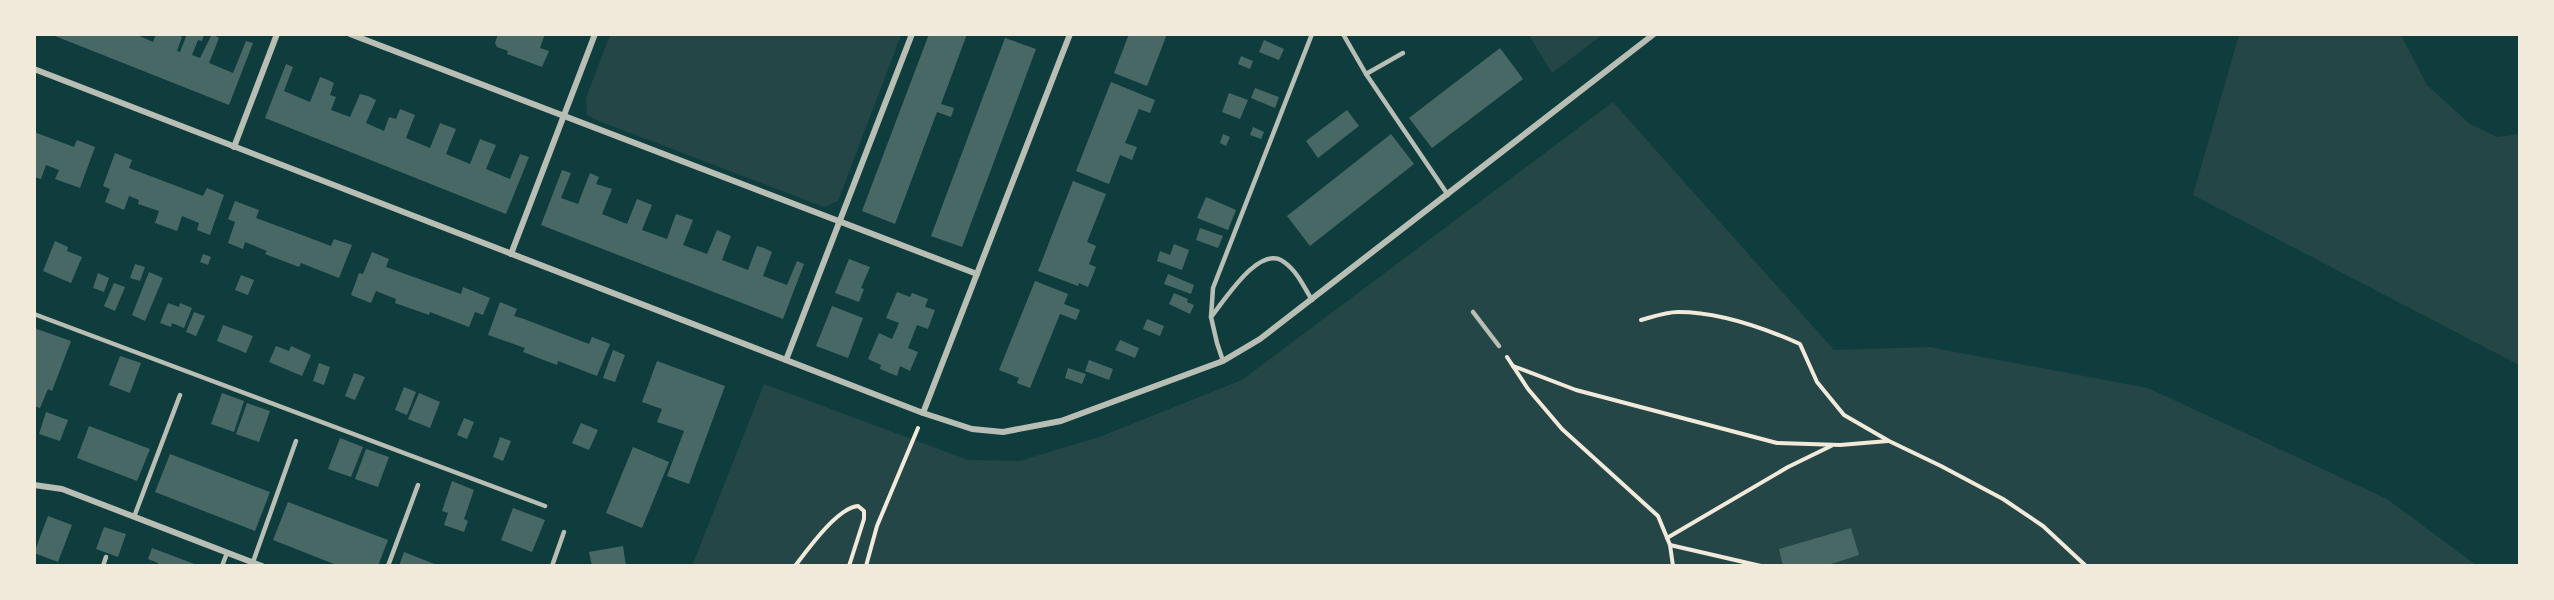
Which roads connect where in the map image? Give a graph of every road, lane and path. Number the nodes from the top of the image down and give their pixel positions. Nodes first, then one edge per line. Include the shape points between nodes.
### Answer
1 (277, 34) edge
2 (350, 34) edge
3 (595, 34) edge
4 (912, 34) edge
5 (1070, 34) edge
6 (1312, 34) edge
7 (1343, 34) edge
8 (1654, 34) edge
9 (1403, 54) dead end
10 (34, 69) edge
11 (1366, 74) junction
12 (564, 116) junction
13 (234, 147) junction
14 (1448, 195) junction
15 (840, 221) junction
16 (511, 254) junction
17 (977, 274) junction
18 (1312, 300) junction
19 (1473, 312) dead end
20 (34, 314) edge
21 (1211, 317) junction
22 (1641, 320) dead end
23 (1499, 346) joint
24 (786, 360) junction
25 (1223, 361) junction
26 (1513, 366) junction
27 (180, 395) dead end
28 (923, 413) junction
29 (297, 441) dead end
30 (1889, 441) junction
31 (1833, 445) junction
32 (418, 485) dead end
33 (34, 486) edge
34 (545, 506) dead end
35 (134, 517) junction
36 (564, 532) dead end
37 (1667, 538) junction
38 (1670, 545) junction
39 (227, 553) junction
40 (106, 557) dead end
41 (253, 562) junction
42 (103, 566) edge
43 (222, 566) edge
44 (262, 566) edge
45 (388, 566) edge
46 (552, 566) edge
47 (795, 566) edge
48 (849, 566) edge
49 (866, 566) edge
50 (1674, 566) edge
51 (1761, 566) edge
52 (2086, 566) edge

1 - 13 street
2 - 12 street
3 - 12 street
4 - 15 street
5 - 17 street
6 - 21 lane via 1213,288
7 - 11 lane
8 - 14 street
9 - 11 lane
10 - 13 street
11 - 14 lane
12 - 15 street
12 - 16 street
13 - 16 street
14 - 18 street
15 - 17 street
15 - 24 street
16 - 24 street
17 - 28 street
18 - 21 lane via 1293,270 1282,260 1269,257 1258,262
18 - 25 street
19 - 23 lane
20 - 34 lane
21 - 25 lane
22 - 30 path via 1676,312 1720,316 1800,344 1817,382 1844,415
23 - 26 path
24 - 28 street
25 - 28 street via 1061,421 1003,432 972,429
26 - 31 path via 1576,390 1777,443
26 - 37 path via 1562,429 1658,516
27 - 35 lane
28 - 49 path via 877,526
29 - 41 lane
30 - 31 path
30 - 52 path via 2003,499 2043,526
31 - 37 path
32 - 45 lane
33 - 35 street via 62,489
35 - 39 street
36 - 46 lane
37 - 38 path
38 - 50 path
38 - 51 path
39 - 41 street
39 - 43 lane
40 - 42 lane
41 - 44 street
47 - 48 path via 849,507 858,506 864,511 864,519

